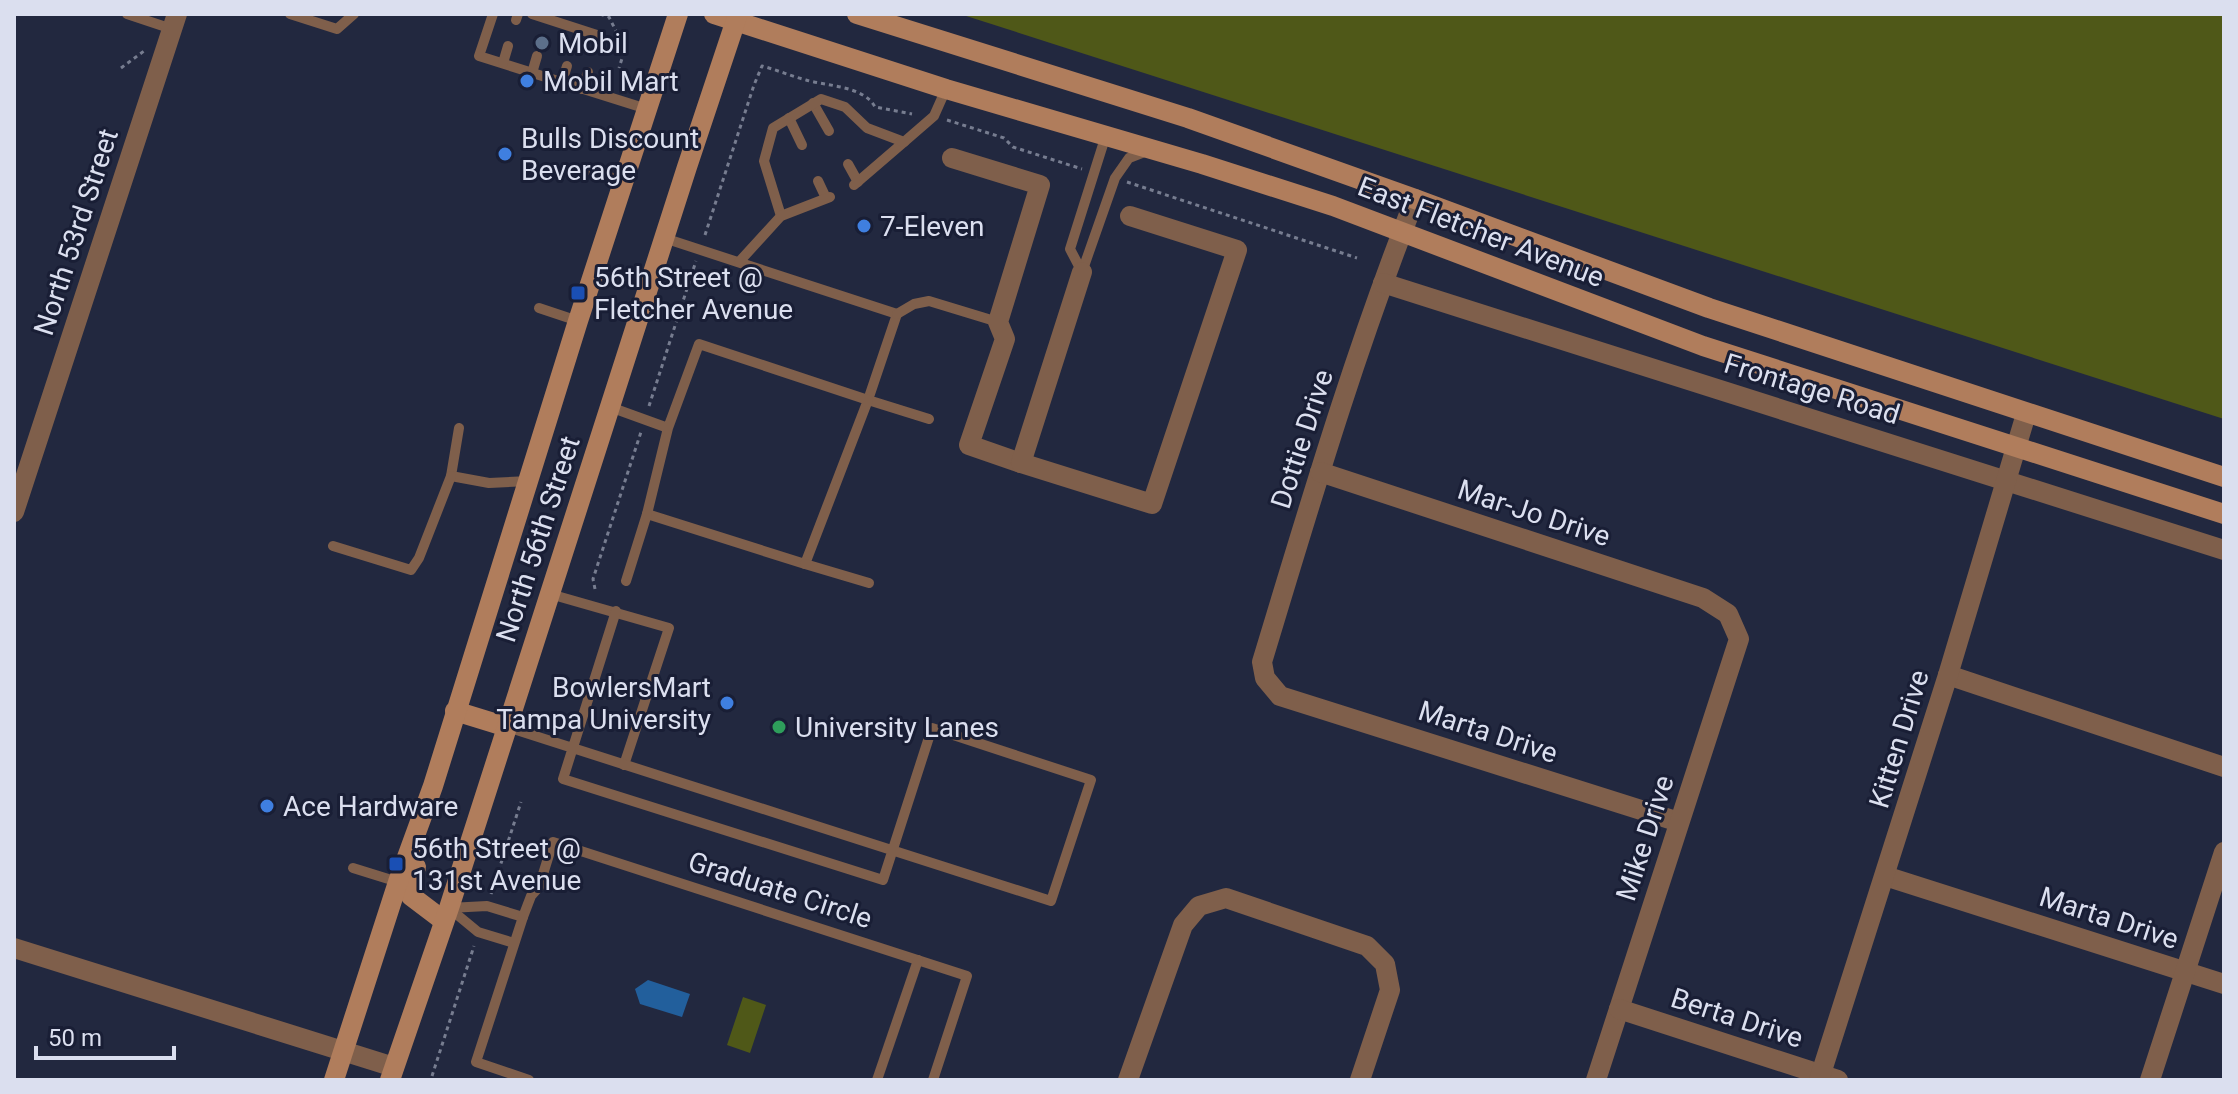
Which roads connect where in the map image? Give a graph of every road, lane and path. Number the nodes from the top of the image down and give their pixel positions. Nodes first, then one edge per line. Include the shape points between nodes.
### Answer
1 (127, 14) edge
2 (290, 14) edge
3 (354, 14) edge
4 (493, 14) edge
5 (532, 14) edge
6 (600, 14) edge
7 (678, 14) edge
8 (714, 14) edge
9 (857, 14) edge
10 (737, 18) edge
11 (167, 22) edge
12 (508, 46) dead end
13 (597, 46) dead end
14 (537, 56) dead end
15 (503, 63) junction
16 (567, 66) dead end
17 (121, 68) dead end
18 (619, 68) dead end
19 (588, 72) dead end
20 (532, 73) junction
21 (562, 82) junction
22 (582, 89) junction
23 (946, 89) junction
24 (813, 103) junction
25 (647, 109) junction
26 (789, 118) junction
27 (962, 125) dead end
28 (829, 131) dead end
29 (1106, 135) junction
30 (904, 142) junction
31 (802, 145) dead end
32 (1153, 149) junction
33 (952, 158) dead end
34 (848, 164) dead end
35 (586, 169) dead end
36 (1094, 173) junction
37 (1115, 178) junction
38 (818, 181) dead end
39 (625, 182) junction
40 (1415, 199) junction
41 (781, 216) junction
42 (1130, 216) dead end
43 (1402, 232) junction
44 (664, 238) junction
45 (1357, 258) dead end
46 (739, 262) junction
47 (1082, 272) junction
48 (1383, 283) junction
49 (539, 308) dead end
50 (897, 314) junction
51 (578, 321) junction
52 (998, 322) junction
53 (868, 400) junction
54 (610, 407) junction
55 (2026, 414) junction
56 (929, 419) dead end
57 (459, 428) dead end
58 (668, 428) junction
59 (2017, 447) junction
60 (1021, 463) junction
61 (1320, 472) junction
62 (451, 476) junction
63 (2224, 477) edge
64 (2008, 480) junction
65 (529, 481) junction
66 (14, 512) edge
67 (647, 514) junction
68 (2224, 514) edge
69 (333, 546) dead end
70 (2224, 550) edge
71 (805, 564) junction
72 (626, 581) dead end
73 (869, 583) dead end
74 (550, 594) junction
75 (616, 611) junction
76 (1728, 614) joint
77 (1948, 675) junction
78 (1280, 696) joint
79 (455, 711) junction
80 (507, 727) junction
81 (573, 748) junction
82 (624, 765) junction
83 (2224, 767) edge
84 (433, 786) junction
85 (1679, 822) junction
86 (892, 851) junction
87 (2224, 852) edge
88 (353, 868) dead end
89 (1885, 876) junction
90 (398, 882) junction
91 (447, 914) junction
92 (523, 917) junction
93 (514, 943) junction
94 (14, 948) edge
95 (918, 960) junction
96 (2185, 972) junction
97 (2224, 984) edge
98 (1619, 1009) junction
99 (344, 1050) junction
100 (392, 1074) edge
101 (1826, 1078) edge
102 (334, 1080) edge
103 (529, 1080) edge
104 (877, 1080) edge
105 (933, 1080) edge
106 (1128, 1080) edge
107 (1360, 1080) edge
108 (1596, 1080) edge
109 (2150, 1080) edge

1 - 11 lane
2 - 3 lane via 337,29
4 - 15 lane via 479,56
5 - 13 lane via 548,25 600,36
6 - 18 path via 609,17 625,49
7 - 25 main road, North 56th Street
8 - 10 main road, East Fletcher Avenue
9 - 40 main road, East Fletcher Avenue via 1188,118
10 - 23 main road, East Fletcher Avenue
10 - 44 main road, North 56th Street
11 - 17 path via 143,53
11 - 66 street, North 53rd Street via 164,53
12 - 15 lane
14 - 20 lane
15 - 20 lane
16 - 21 lane
19 - 22 lane
20 - 21 lane
21 - 22 lane
22 - 25 lane
23 - 29 main road, East Fletcher Avenue
23 - 30 lane via 934,116
24 - 26 lane
24 - 28 lane
24 - 30 lane via 821,99 845,107 867,128
25 - 39 main road, North 56th Street
26 - 31 lane
26 - 41 lane via 773,128 764,161
27 - 36 path
29 - 32 main road, East Fletcher Avenue
29 - 36 lane
30 - 34 lane via 856,184
32 - 37 lane via 1129,158
32 - 43 main road, East Fletcher Avenue
33 - 52 street via 1040,185
35 - 39 lane
36 - 47 lane via 1070,249
37 - 45 path
37 - 47 lane
38 - 41 lane via 828,197
39 - 51 main road, North 56th Street
40 - 43 street, Dottie Drive
40 - 55 main road, East Fletcher Avenue via 1709,308
41 - 46 lane
42 - 60 street via 1237,250 1152,504
43 - 48 street, Dottie Drive
43 - 59 main road, East Fletcher Avenue via 1703,346
44 - 46 lane
44 - 54 main road, North 56th Street
46 - 50 lane
47 - 60 street
48 - 61 street, Dottie Drive
48 - 64 street, Frontage Road
49 - 51 lane
50 - 52 lane via 929,301
50 - 53 lane
51 - 65 main road, North 56th Street
52 - 60 street via 1005,339 969,445
53 - 56 lane
53 - 58 lane via 699,344
53 - 71 lane
54 - 58 lane
54 - 74 main road, North 56th Street
55 - 59 street, Kitten Drive
55 - 63 main road, East Fletcher Avenue
57 - 62 lane
58 - 67 lane
59 - 64 street, Kitten Drive
59 - 68 main road, East Fletcher Avenue
61 - 76 street, Mar-Jo Drive via 1703,598
61 - 78 street, Dottie Drive via 1262,662 1265,678
62 - 65 lane via 489,483
62 - 69 lane via 411,570
64 - 70 street, Frontage Road
64 - 77 street, Kitten Drive
65 - 79 main road, North 56th Street
67 - 71 lane
67 - 72 lane
71 - 73 lane
74 - 75 lane
74 - 80 main road, North 56th Street
75 - 81 lane
75 - 82 lane via 669,628
76 - 85 street, Mike Drive via 1739,639
77 - 83 street
77 - 89 street, Kitten Drive
78 - 85 street, Marta Drive
79 - 80 main road
79 - 84 main road, North 56th Street
80 - 81 lane
80 - 91 main road, North 56th Street
81 - 82 lane
81 - 86 lane via 563,779 883,880
82 - 86 lane
84 - 90 main road, North 56th Street
84 - 91 main road via 433,814 409,890 415,901
85 - 98 street, Mike Drive
86 - 86 lane via 932,728 1091,780 1051,901
87 - 96 street
88 - 90 lane
89 - 96 street, Marta Drive
89 - 101 street, Kitten Drive
90 - 99 main road, North 56th Street
91 - 92 lane via 487,906
91 - 93 lane via 478,932
91 - 100 main road, North 56th Street
92 - 93 lane, Graduate Circle
92 - 95 lane, Graduate Circle via 553,842
93 - 103 lane, Graduate Circle via 476,1062
94 - 99 street
95 - 104 lane
95 - 105 lane, Graduate Circle via 967,976
96 - 97 street, Marta Drive
96 - 109 street
98 - 101 street, Berta Drive
98 - 108 street, Mike Drive
99 - 100 street
99 - 102 main road, North 56th Street
106 - 107 street via 1183,925 1199,906 1226,898 1367,946 1385,964 1390,990

